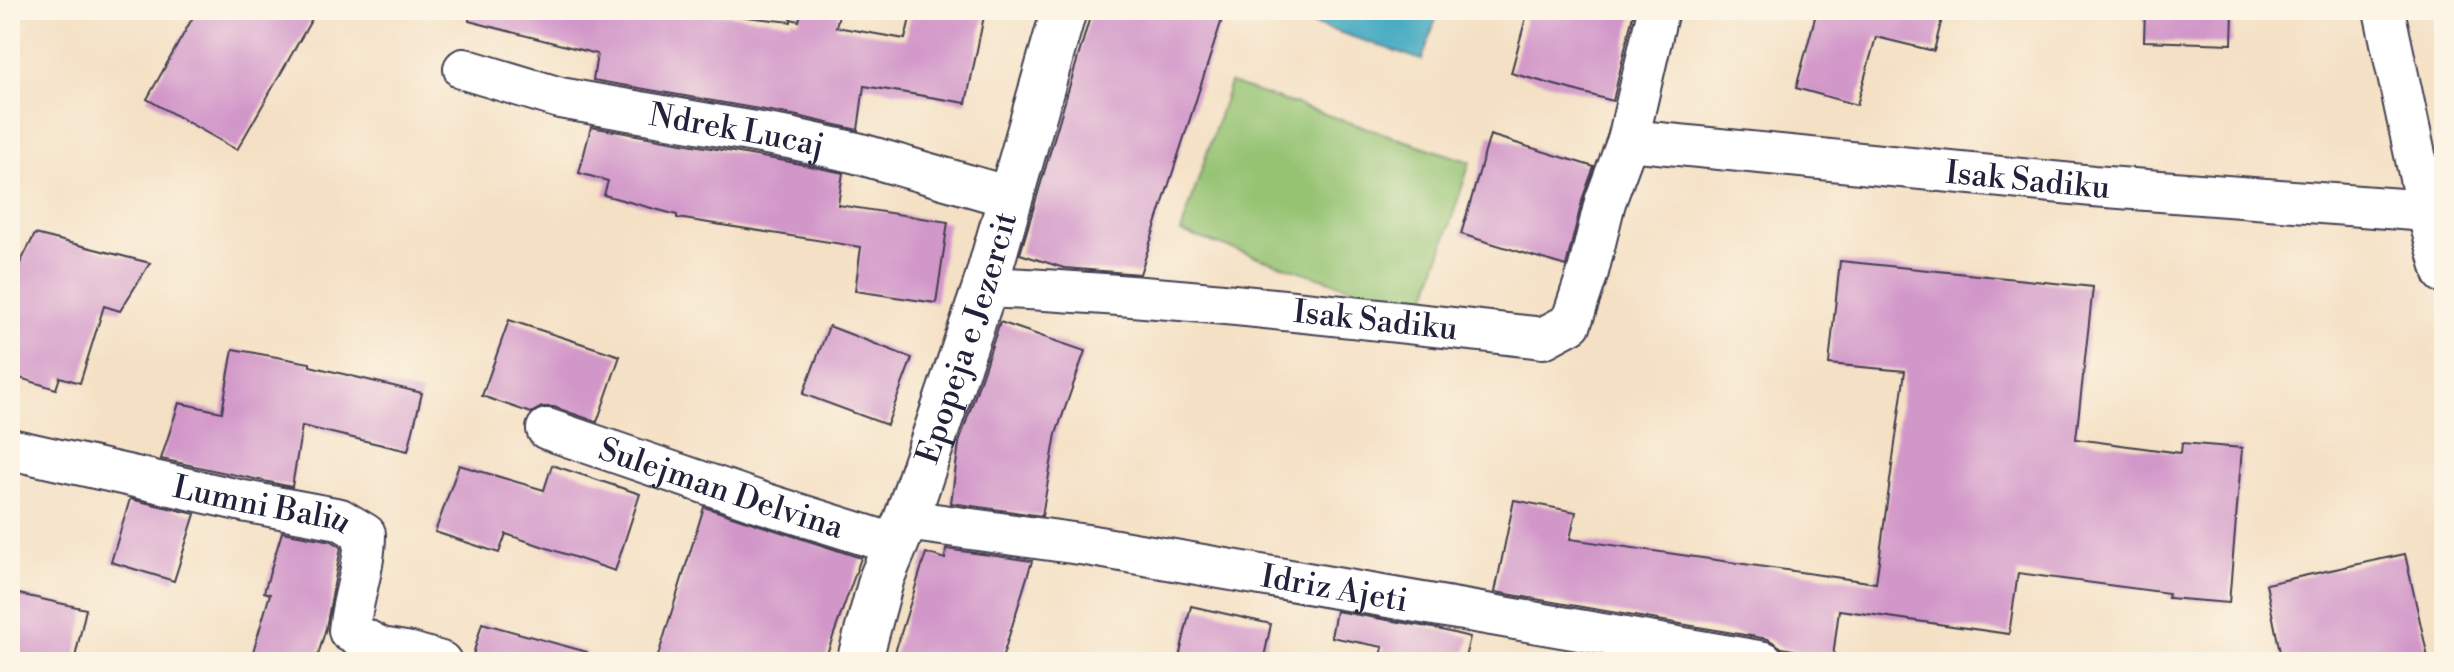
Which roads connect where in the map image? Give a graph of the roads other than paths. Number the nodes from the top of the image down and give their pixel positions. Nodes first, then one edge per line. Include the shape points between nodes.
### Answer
1 (1064, 10) edge
2 (1658, 10) edge
3 (2384, 10) edge
4 (464, 69) dead end
5 (1628, 140) junction
6 (1009, 197) junction
7 (2427, 211) junction
8 (2444, 273) edge
9 (985, 287) junction
10 (547, 429) dead end
11 (10, 449) edge
12 (902, 532) junction
13 (441, 662) edge
14 (859, 662) edge
15 (1761, 662) edge

1 - 6 main road, Epopeja e Jezercit
2 - 5 street, Isak Sadiku
3 - 7 street
4 - 6 street, Ndrek Lucaj via 560,98 857,153
5 - 7 street, Isak Sadiku via 2093,186
5 - 9 street, Isak Sadiku via 1571,323 1543,338
6 - 9 main road, Epopeja e Jezercit
7 - 8 street
9 - 12 main road, Epopeja e Jezercit
10 - 12 street, Sulejman Delvina via 836,528
11 - 13 street, Lumni Baliu via 340,519 365,534 349,631 381,648
12 - 14 main road, Epopeja e Jezercit via 882,577
12 - 15 street, Idriz Ajeti via 1087,545

